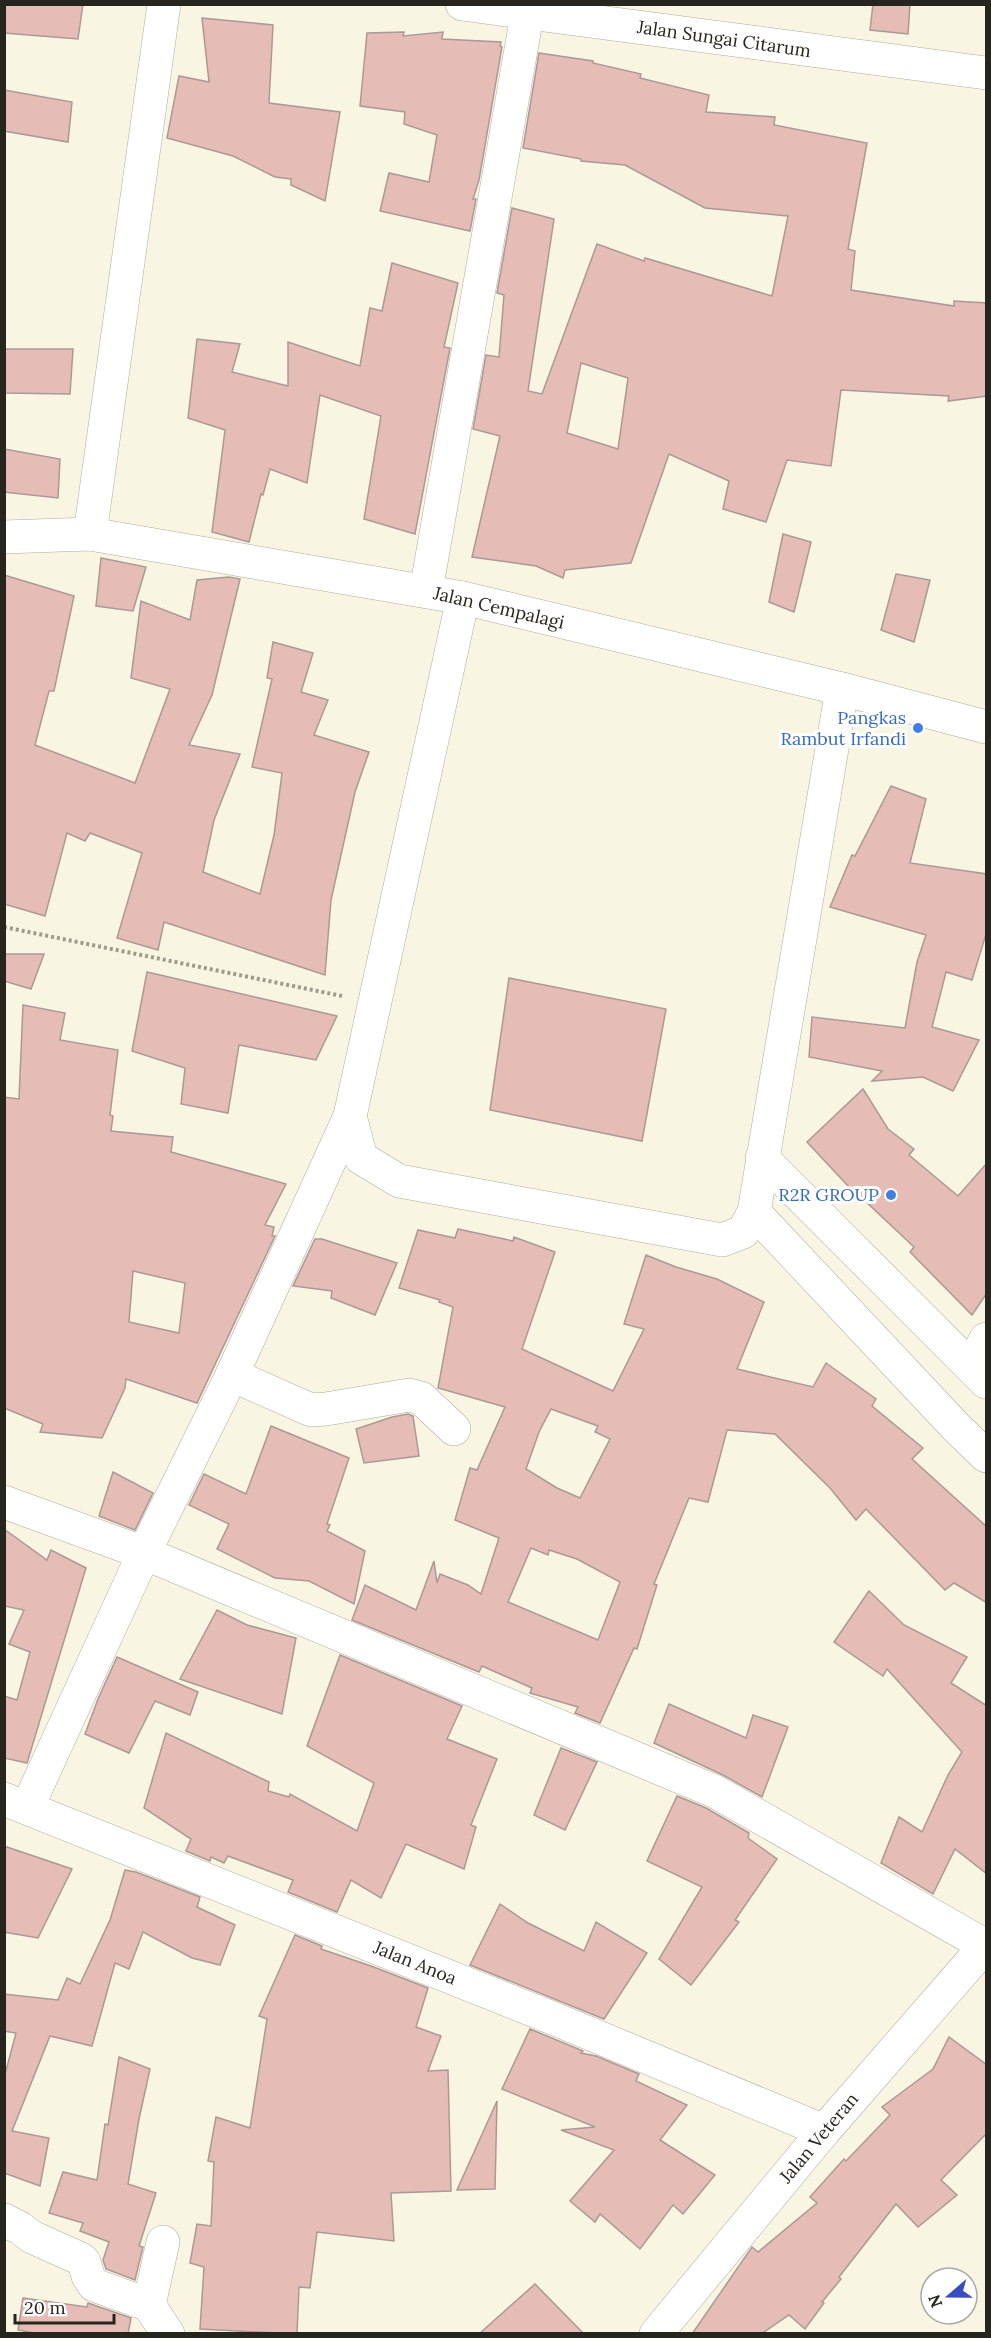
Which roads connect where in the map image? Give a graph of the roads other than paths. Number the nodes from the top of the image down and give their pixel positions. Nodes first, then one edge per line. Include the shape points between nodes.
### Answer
1 (164, 4) edge
2 (462, 4) edge
3 (529, 8) edge
4 (987, 73) edge
5 (90, 534) junction
6 (4, 537) edge
7 (426, 591) junction
8 (463, 598) junction
9 (842, 689) junction
10 (987, 727) edge
11 (350, 1116) junction
12 (762, 1158) junction
13 (754, 1212) junction
14 (981, 1363) edge
15 (232, 1375) junction
16 (454, 1429) dead end
17 (987, 1456) edge
18 (4, 1502) edge
19 (144, 1553) junction
20 (16, 1803) edge
21 (986, 1945) edge
22 (824, 2131) junction
23 (4, 2220) edge
24 (163, 2242) dead end
25 (149, 2305) junction
26 (168, 2334) edge
27 (656, 2334) edge

1 - 5 street
2 - 3 street, Jalan Sungai Citarum
3 - 4 street, Jalan Sungai Citarum
3 - 7 street
5 - 6 street, Jalan Cempalagi
5 - 7 street, Jalan Cempalagi
7 - 8 street, Jalan Cempalagi
8 - 9 street, Jalan Cempalagi
8 - 11 street
9 - 10 street, Jalan Cempalagi
9 - 12 street
11 - 13 street via 361,1158 399,1181 722,1240 743,1233
11 - 15 street
12 - 13 street
12 - 14 street
13 - 17 street
15 - 16 street via 311,1410 408,1395 421,1398
15 - 19 street
18 - 19 street
19 - 20 street
19 - 21 street via 714,1791
20 - 22 street, Jalan Anoa
21 - 22 street, Jalan Veteran
22 - 27 street, Jalan Veteran
23 - 25 street via 81,2259 94,2285
24 - 25 street
25 - 26 street

